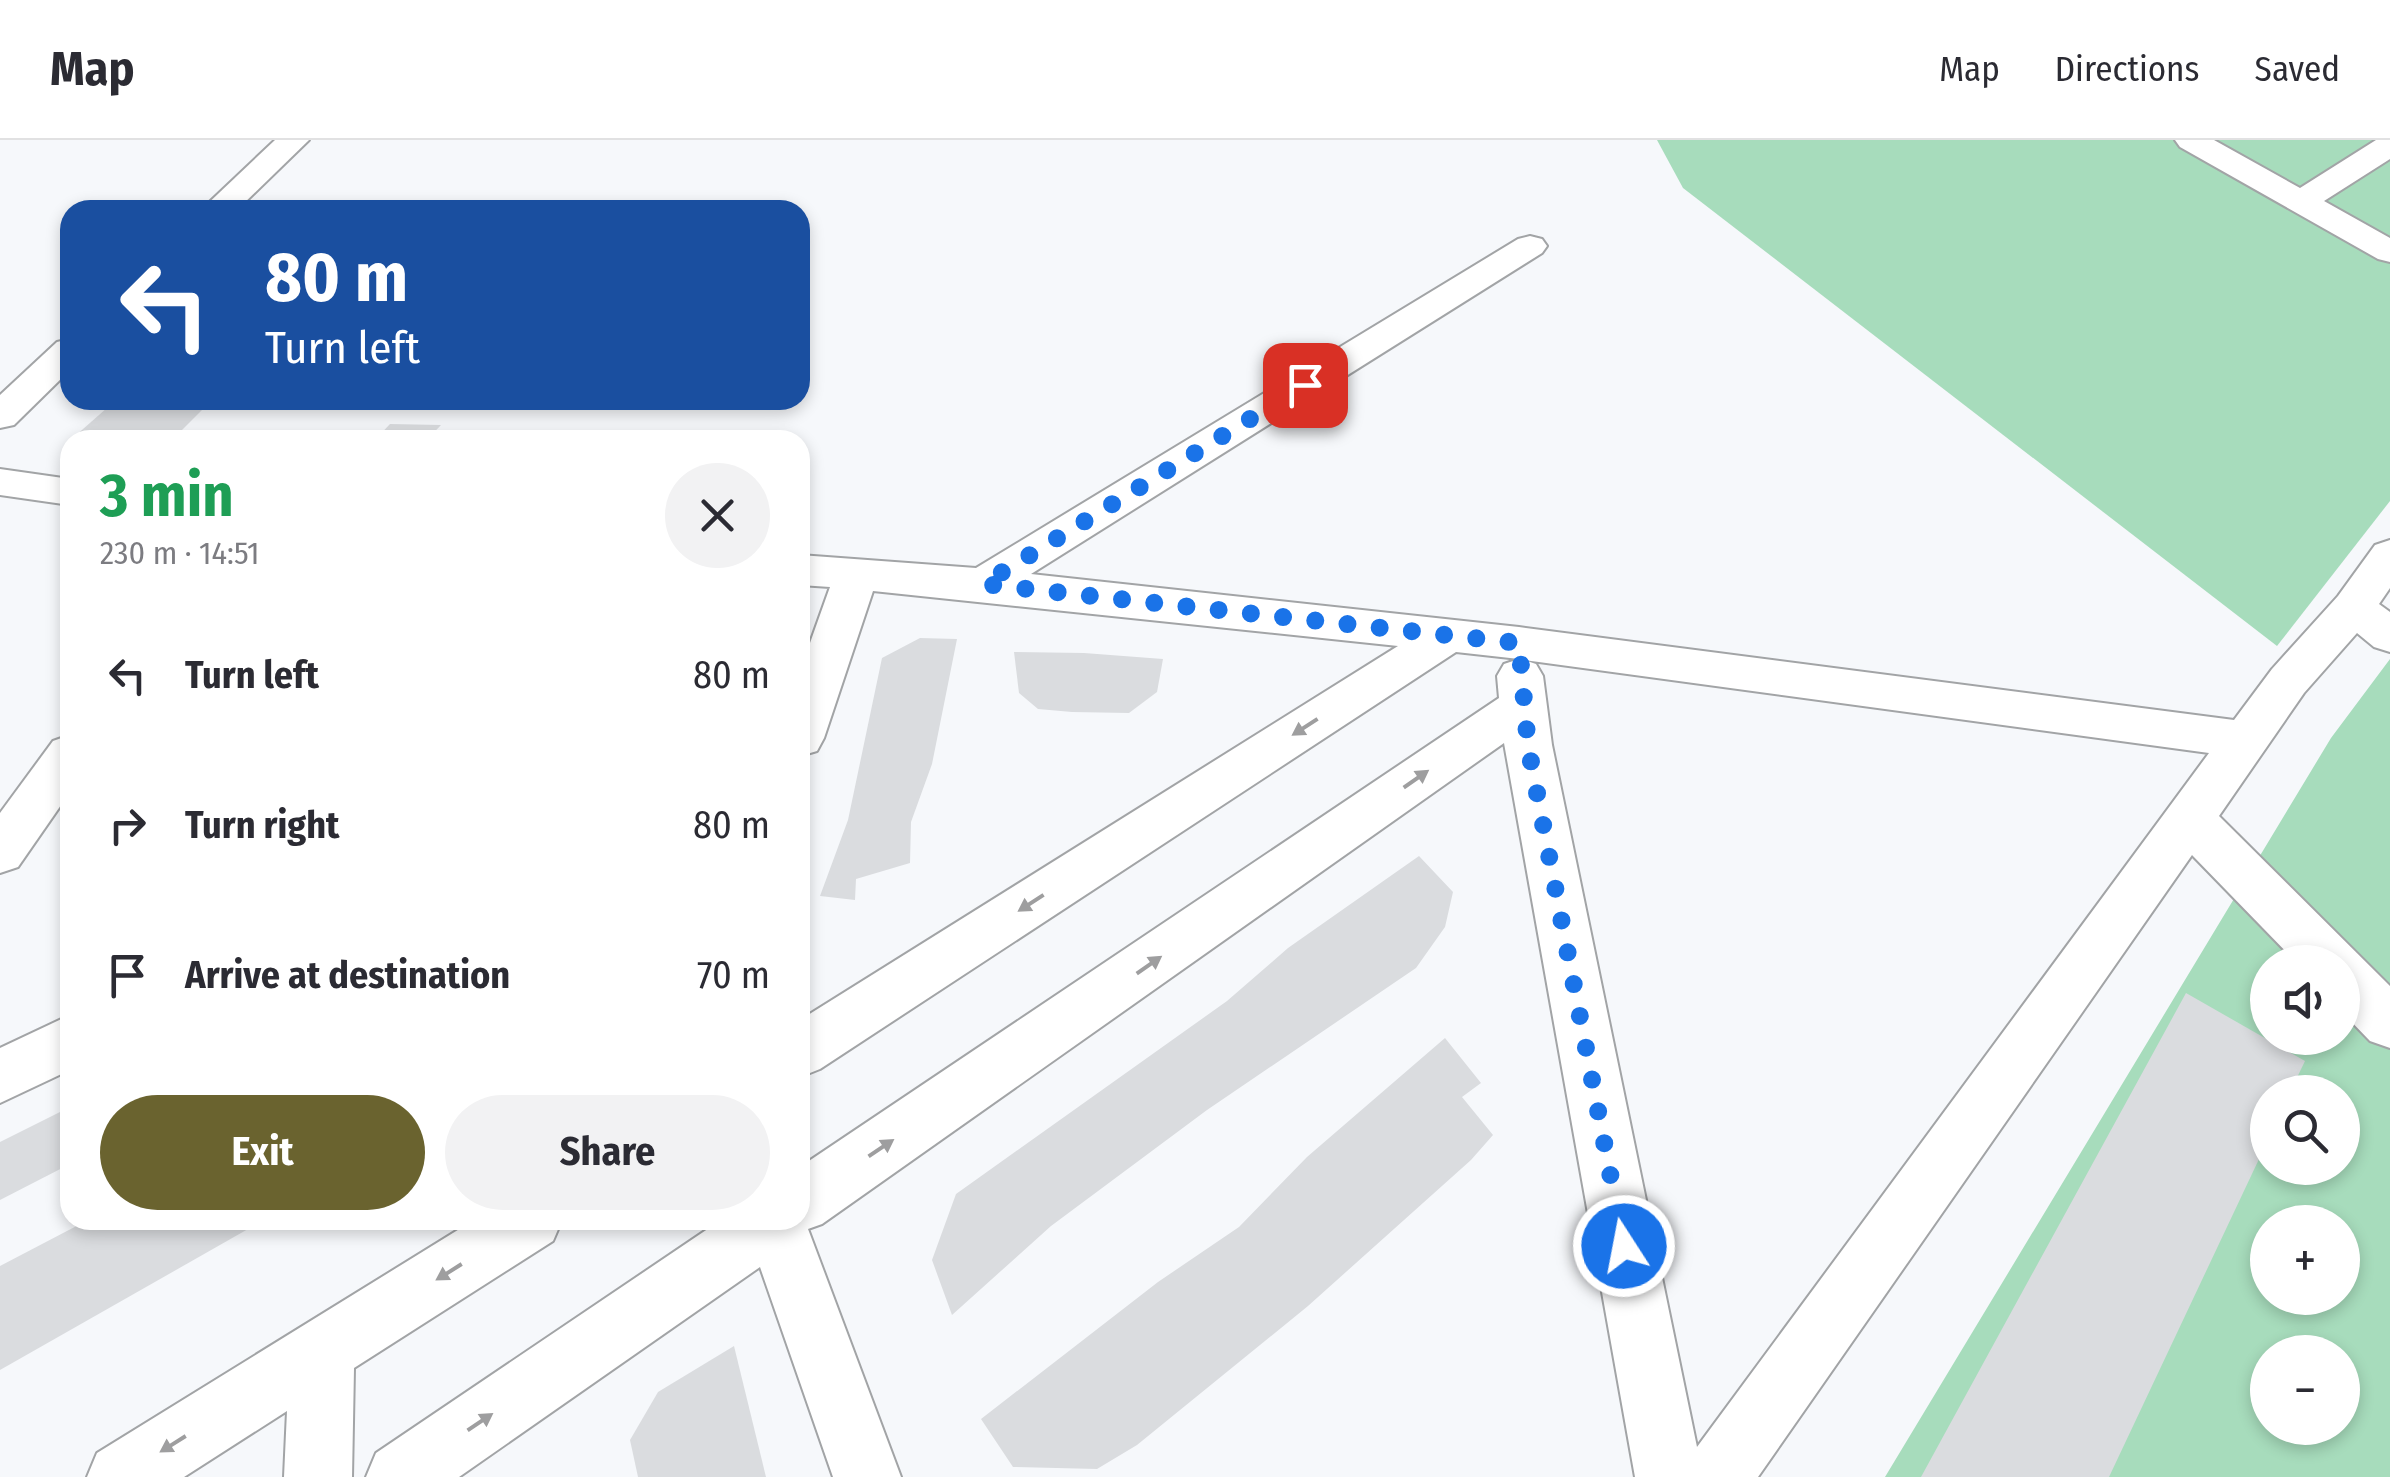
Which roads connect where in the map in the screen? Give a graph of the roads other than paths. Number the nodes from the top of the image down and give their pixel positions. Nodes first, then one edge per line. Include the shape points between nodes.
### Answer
1 (293, 140) edge
2 (2204, 142) edge
3 (2390, 145) edge
4 (229, 200) edge
5 (2304, 200) junction
6 (1530, 246) dead end
7 (2390, 252) edge
8 (60, 359) edge
9 (0, 416) edge
10 (0, 482) edge
11 (60, 491) edge
12 (2390, 555) edge
13 (810, 571) edge
14 (856, 576) junction
15 (983, 584) junction
16 (2372, 622) edge
17 (1446, 637) junction
18 (1519, 643) junction
19 (1522, 706) junction
20 (810, 709) edge
21 (2248, 740) junction
22 (60, 773) edge
23 (2190, 820) junction
24 (0, 852) edge
25 (2314, 945) edge
26 (2360, 992) edge
27 (2390, 1022) edge
28 (810, 1045) edge
29 (60, 1046) edge
30 (0, 1078) edge
31 (810, 1196) edge
32 (515, 1230) edge
33 (759, 1230) edge
34 (778, 1230) edge
35 (322, 1351) junction
36 (121, 1477) edge
37 (318, 1477) edge
38 (400, 1477) edge
39 (867, 1477) edge
40 (1669, 1477) edge
41 (1717, 1477) edge

1 - 4 street
2 - 5 street
3 - 5 street
5 - 7 street
6 - 15 street
8 - 9 street
10 - 11 street
12 - 16 street
13 - 14 street
14 - 15 street
14 - 20 street
15 - 17 street
16 - 21 street via 2288,682
17 - 18 street
17 -> 28 street
18 - 19 street
18 - 21 street
31 -> 19 street
19 - 40 street
21 - 23 street
22 - 24 street
23 - 25 street
23 - 41 street
26 - 27 street
29 - 30 street
32 -> 35 street
38 -> 33 street
34 - 39 street
35 -> 36 street
35 - 37 street

